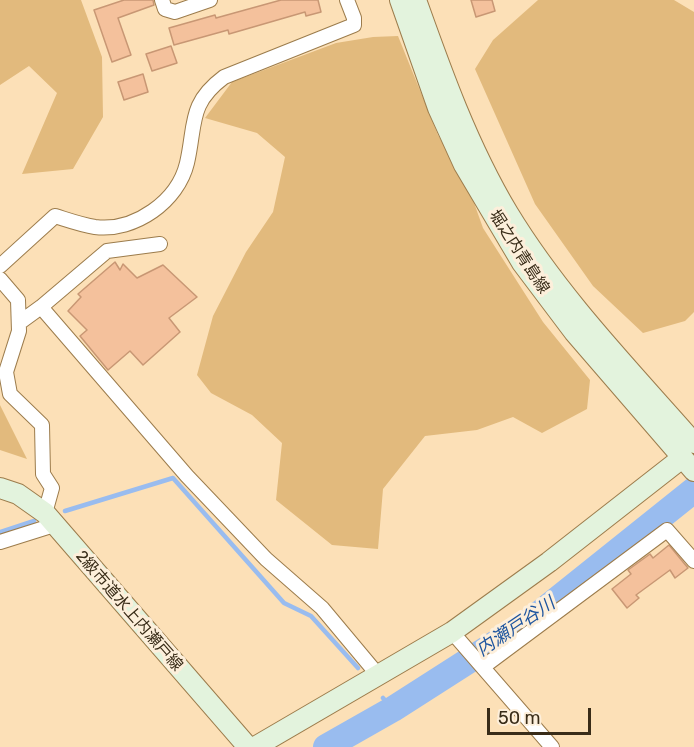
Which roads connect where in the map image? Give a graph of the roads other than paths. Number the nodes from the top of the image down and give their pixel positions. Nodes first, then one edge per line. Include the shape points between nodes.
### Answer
1 (162, 0) edge
2 (210, 0) edge
3 (347, 0) edge
4 (400, 0) edge
5 (416, 0) edge
6 (160, 244) dead end
7 (0, 266) edge
8 (0, 279) edge
9 (40, 307) junction
10 (19, 323) junction
11 (691, 455) edge
12 (0, 488) edge
13 (49, 519) junction
14 (0, 542) edge
15 (694, 561) edge
16 (457, 639) junction
17 (483, 667) junction
18 (378, 675) junction
19 (248, 747) edge
20 (255, 747) edge
21 (552, 747) edge

1 - 2 street via 165,9 175,12
3 - 7 street via 354,25 224,77 210,87 193,120 187,164 178,185 160,206 140,219 120,225 97,227 55,216
4 - 11 main road, 堀之内青島線 via 438,108 464,165 522,263 574,332
5 - 11 main road, 堀之内青島線 via 444,81 508,212 537,258
6 - 9 street via 107,251
8 - 10 street via 18,300
9 - 10 street
9 - 18 street via 187,476 266,560 322,608
10 - 13 street via 20,331 6,372 10,394 42,425 43,474 52,488
11 - 16 main road via 549,562
12 - 13 main road, 2級市道水上内瀬戸線 via 18,494
13 - 14 street
13 - 19 main road, 2級市道水上内瀬戸線
15 - 17 street via 668,530
16 - 17 street
16 - 18 main road
17 - 21 street
18 - 20 main road

